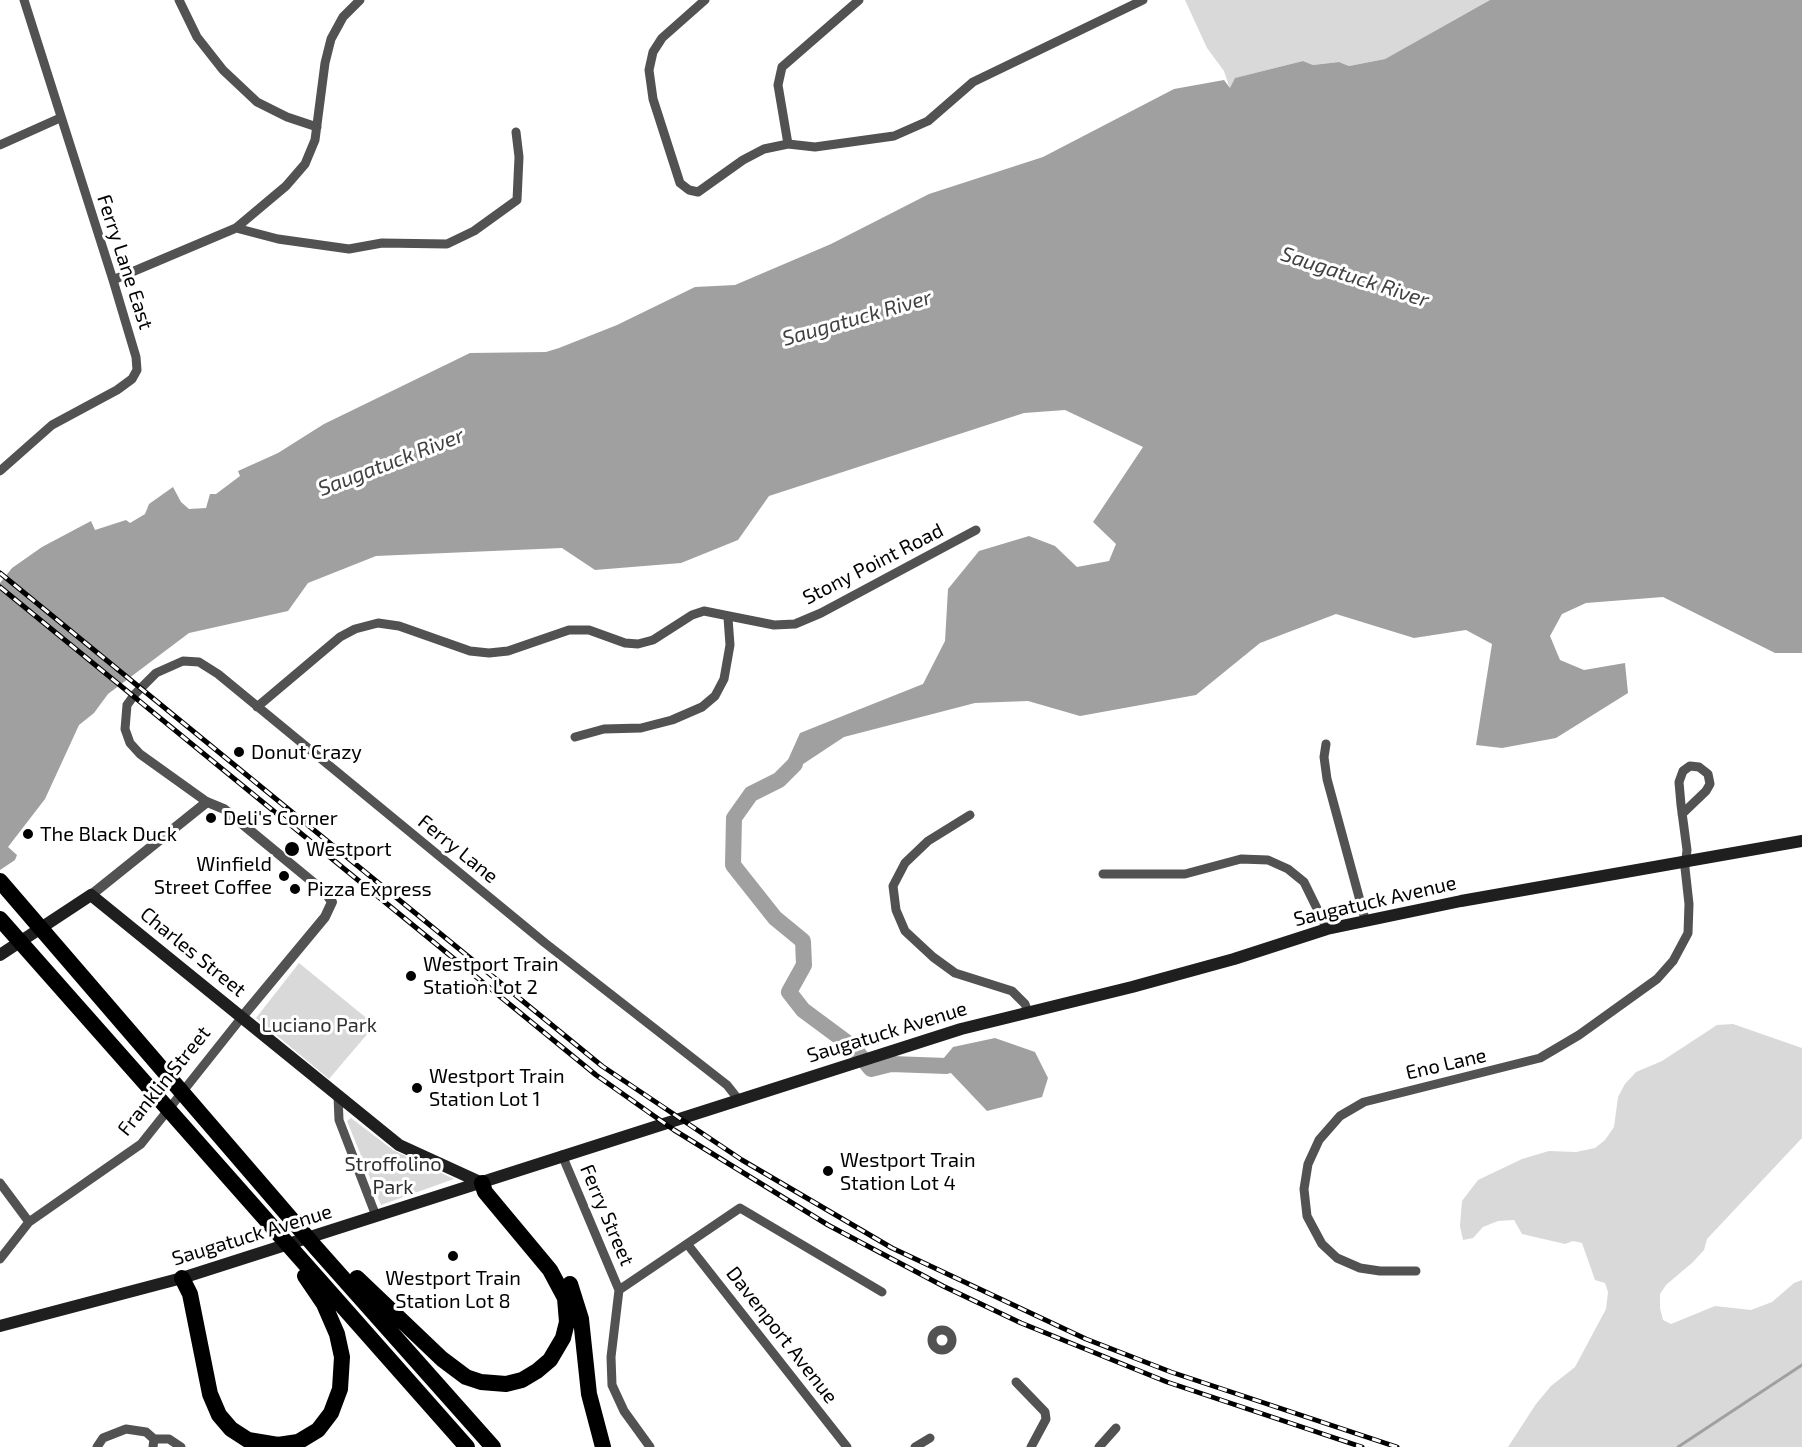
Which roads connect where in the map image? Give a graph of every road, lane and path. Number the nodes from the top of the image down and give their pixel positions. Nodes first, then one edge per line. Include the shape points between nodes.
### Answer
1 (24, 0) edge
2 (179, 0) edge
3 (360, 0) edge
4 (705, 0) edge
5 (859, 0) edge
6 (1143, 0) edge
7 (60, 118) junction
8 (316, 127) junction
9 (516, 132) dead end
10 (788, 144) junction
11 (0, 145) edge
12 (236, 228) junction
13 (113, 280) junction
14 (0, 471) edge
15 (976, 530) dead end
16 (728, 618) junction
17 (257, 707) junction
18 (575, 737) dead end
19 (1326, 744) dead end
20 (207, 802) junction
21 (1682, 814) junction
22 (970, 815) dead end
23 (1802, 841) edge
24 (1685, 862) junction
25 (1103, 874) dead end
26 (0, 881) edge
27 (91, 895) junction
28 (0, 919) edge
29 (1365, 919) junction
30 (1326, 929) junction
31 (0, 955) edge
32 (1028, 1012) junction
33 (242, 1017) junction
34 (338, 1096) junction
35 (738, 1099) junction
36 (562, 1155) junction
37 (0, 1183) edge
38 (482, 1183) junction
39 (376, 1216) junction
40 (29, 1222) junction
41 (688, 1245) junction
42 (322, 1247) junction
43 (294, 1256) junction
44 (0, 1259) edge
45 (1416, 1271) dead end
46 (182, 1278) junction
47 (619, 1290) junction
48 (882, 1292) dead end
49 (0, 1326) edge
50 (1016, 1382) dead end
51 (1116, 1428) dead end
52 (930, 1438) dead end
53 (153, 1443) edge
54 (97, 1447) edge
55 (180, 1447) edge
56 (240, 1447) edge
57 (467, 1447) edge
58 (493, 1447) edge
59 (603, 1447) edge
60 (650, 1447) edge
61 (847, 1447) edge
62 (915, 1447) edge
63 (1030, 1447) edge
64 (1099, 1447) edge

1 - 7 street, Ferry Lane East
2 - 8 street via 197,37 257,102
3 - 8 street via 343,17 331,39
4 - 10 street via 662,38 653,52 649,70 653,99 681,183 698,192 743,160 764,149
5 - 10 street via 782,67 778,85
6 - 10 street via 987,74 928,121 894,136 815,147
7 - 11 street
7 - 13 street, Ferry Lane East
8 - 12 street via 315,140 304,164 286,186
9 - 12 street via 517,200 474,231 447,244 382,243 349,249 278,239
12 - 13 street
13 - 14 street, Ferry Lane East via 136,357 137,370 132,379 52,425
15 - 16 street, Stony Point Road via 795,624
16 - 17 street, Stony Point Road via 704,611 639,644 589,630 569,630 508,651 489,653 470,651 399,626 378,623 340,637
16 - 18 street via 730,645 724,679 715,696 702,707 641,728 604,729
17 - 20 street, Ferry Lane via 214,670 199,662 183,661 148,680 127,705 128,739 140,754
17 - 35 street, Ferry Lane via 545,943 727,1085
19 - 29 street via 1328,779
20 - 27 street
20 - 33 street, Franklin Street via 224,809 332,902 322,921
21 - 21 street, Eno Lane via 1679,782 1683,771 1690,766 1699,767 1708,774 1710,784
21 - 24 street, Eno Lane
22 - 32 street via 928,841 905,863 893,886 896,910 905,931 933,957 955,973 1012,991
23 - 24 main road, Saugatuck Avenue
24 - 29 main road, Saugatuck Avenue
24 - 45 street, Eno Lane via 1687,936 1670,966 1650,985 1540,1058 1364,1102 1340,1116 1323,1133 1311,1155 1304,1181 1307,1216 1318,1238 1337,1258 1354,1266
25 - 30 street via 1185,874 1240,859 1268,860 1304,882
26 - 42 highway via 258,1180
27 - 31 main road
27 - 33 main road, Charles Street
28 - 43 highway via 248,1197
29 - 30 main road, Saugatuck Avenue
30 - 32 main road, Saugatuck Avenue via 1234,959
32 - 35 main road, Saugatuck Avenue
33 - 34 main road, Charles Street
33 - 40 street, Franklin Street via 141,1144
34 - 38 main road, Charles Street via 399,1145
34 - 39 street via 339,1120
35 - 36 main road, Saugatuck Avenue
36 - 38 main road, Saugatuck Avenue
36 - 47 street, Ferry Street
37 - 40 street
38 - 39 main road, Saugatuck Avenue
38 - 42 highway via 485,1192 550,1270 566,1306 567,1322 559,1346 544,1366 522,1380 489,1384 458,1373
38 - 59 highway via 494,1189 556,1262 572,1287 581,1319 589,1395
39 - 46 main road, Saugatuck Avenue
40 - 44 street, Franklin Street
41 - 47 street
41 - 48 street via 740,1208
41 - 61 street, Davenport Avenue
42 - 58 highway
43 - 46 highway via 329,1314 340,1345 342,1368 338,1398 328,1419 312,1434 288,1444 248,1440 219,1415 210,1394 190,1294
43 - 57 highway
46 - 49 main road, Saugatuck Avenue
46 - 56 highway via 182,1297 204,1402 217,1428
47 - 60 street via 611,1357 612,1385 624,1411
50 - 63 street via 1045,1412 1046,1419
51 - 64 street
52 - 62 street
53 - 54 street via 146,1432 126,1429 103,1438
53 - 55 street via 169,1439

